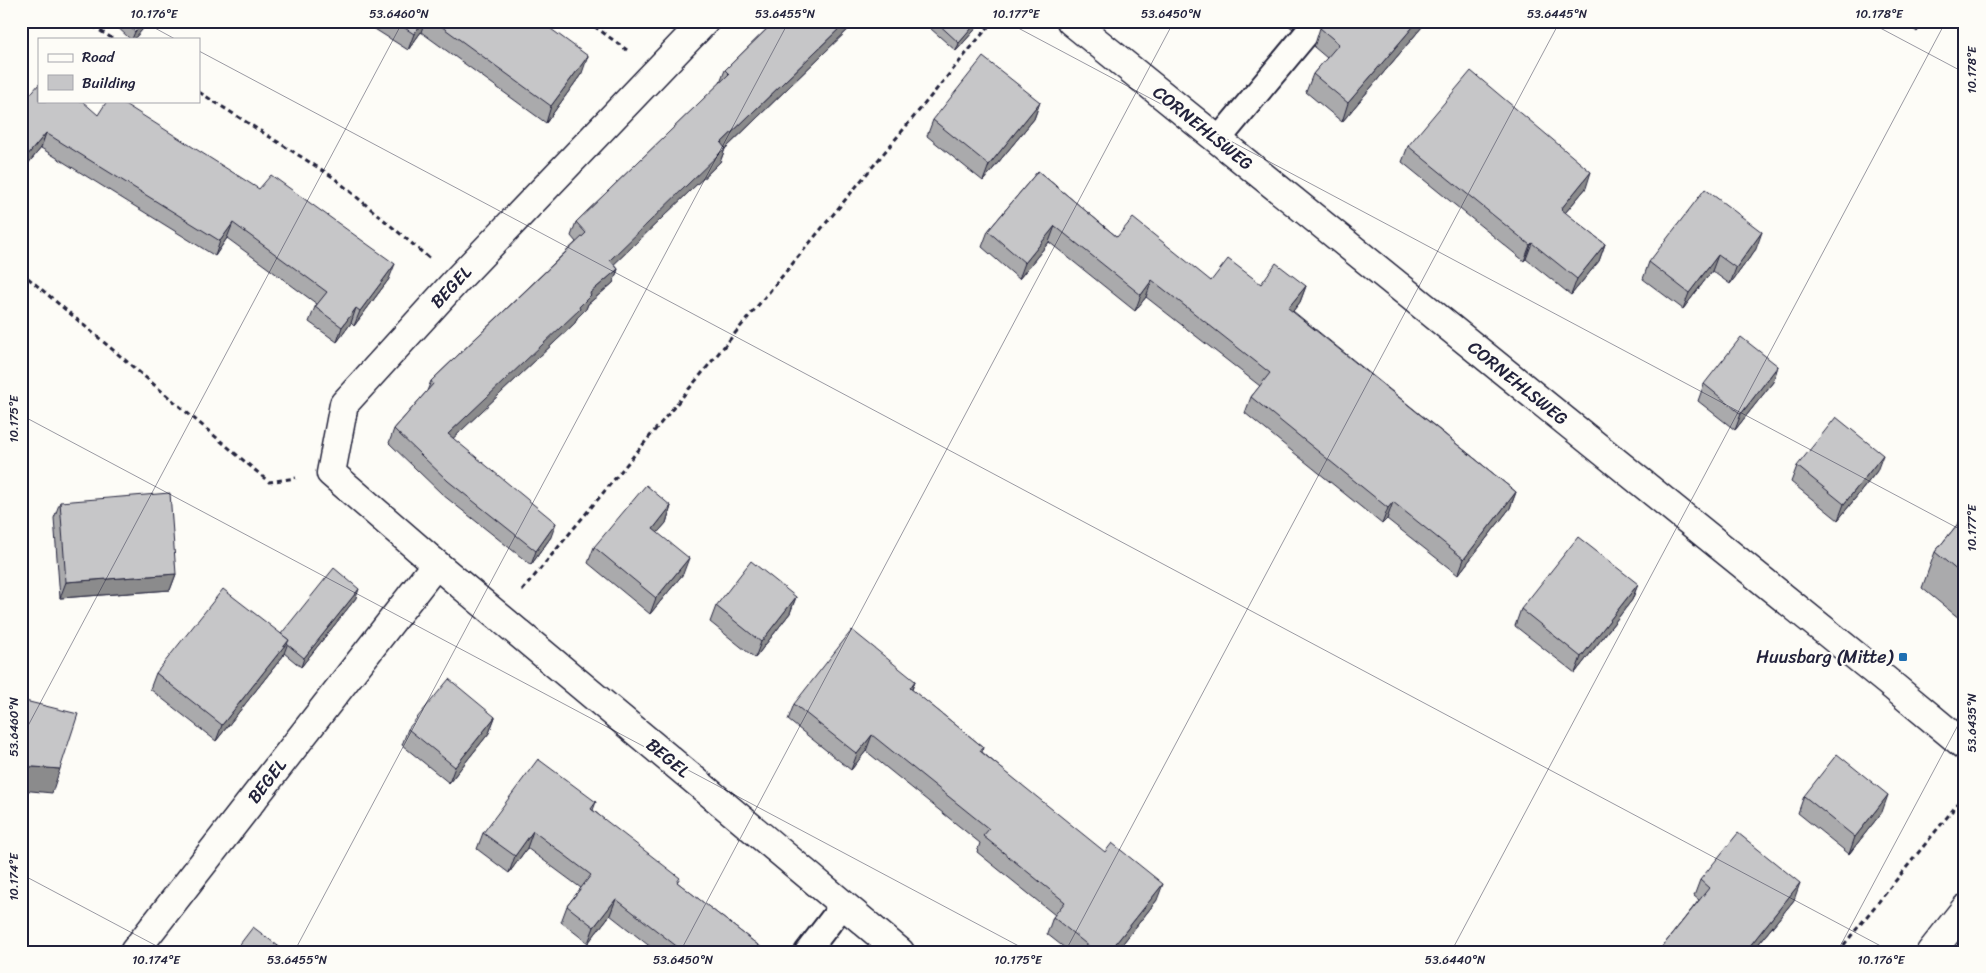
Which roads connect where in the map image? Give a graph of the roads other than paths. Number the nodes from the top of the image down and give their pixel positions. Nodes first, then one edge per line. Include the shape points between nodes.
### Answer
1 (705, 21) edge
2 (1071, 21) edge
3 (1317, 21) edge
4 (1218, 140) junction
5 (436, 564) junction
6 (1965, 746) edge
7 (843, 906) junction
8 (1965, 909) edge
9 (134, 952) edge
10 (807, 952) edge
11 (900, 952) edge
12 (1931, 952) edge

1 - 5 street, BEGEL via 456,281 344,404 331,473
2 - 4 street, CORNEHLSWEG
3 - 4 lane
4 - 6 street, CORNEHLSWEG
5 - 7 street, BEGEL
5 - 9 street, BEGEL
7 - 10 lane
7 - 11 street, BEGEL
8 - 12 street

